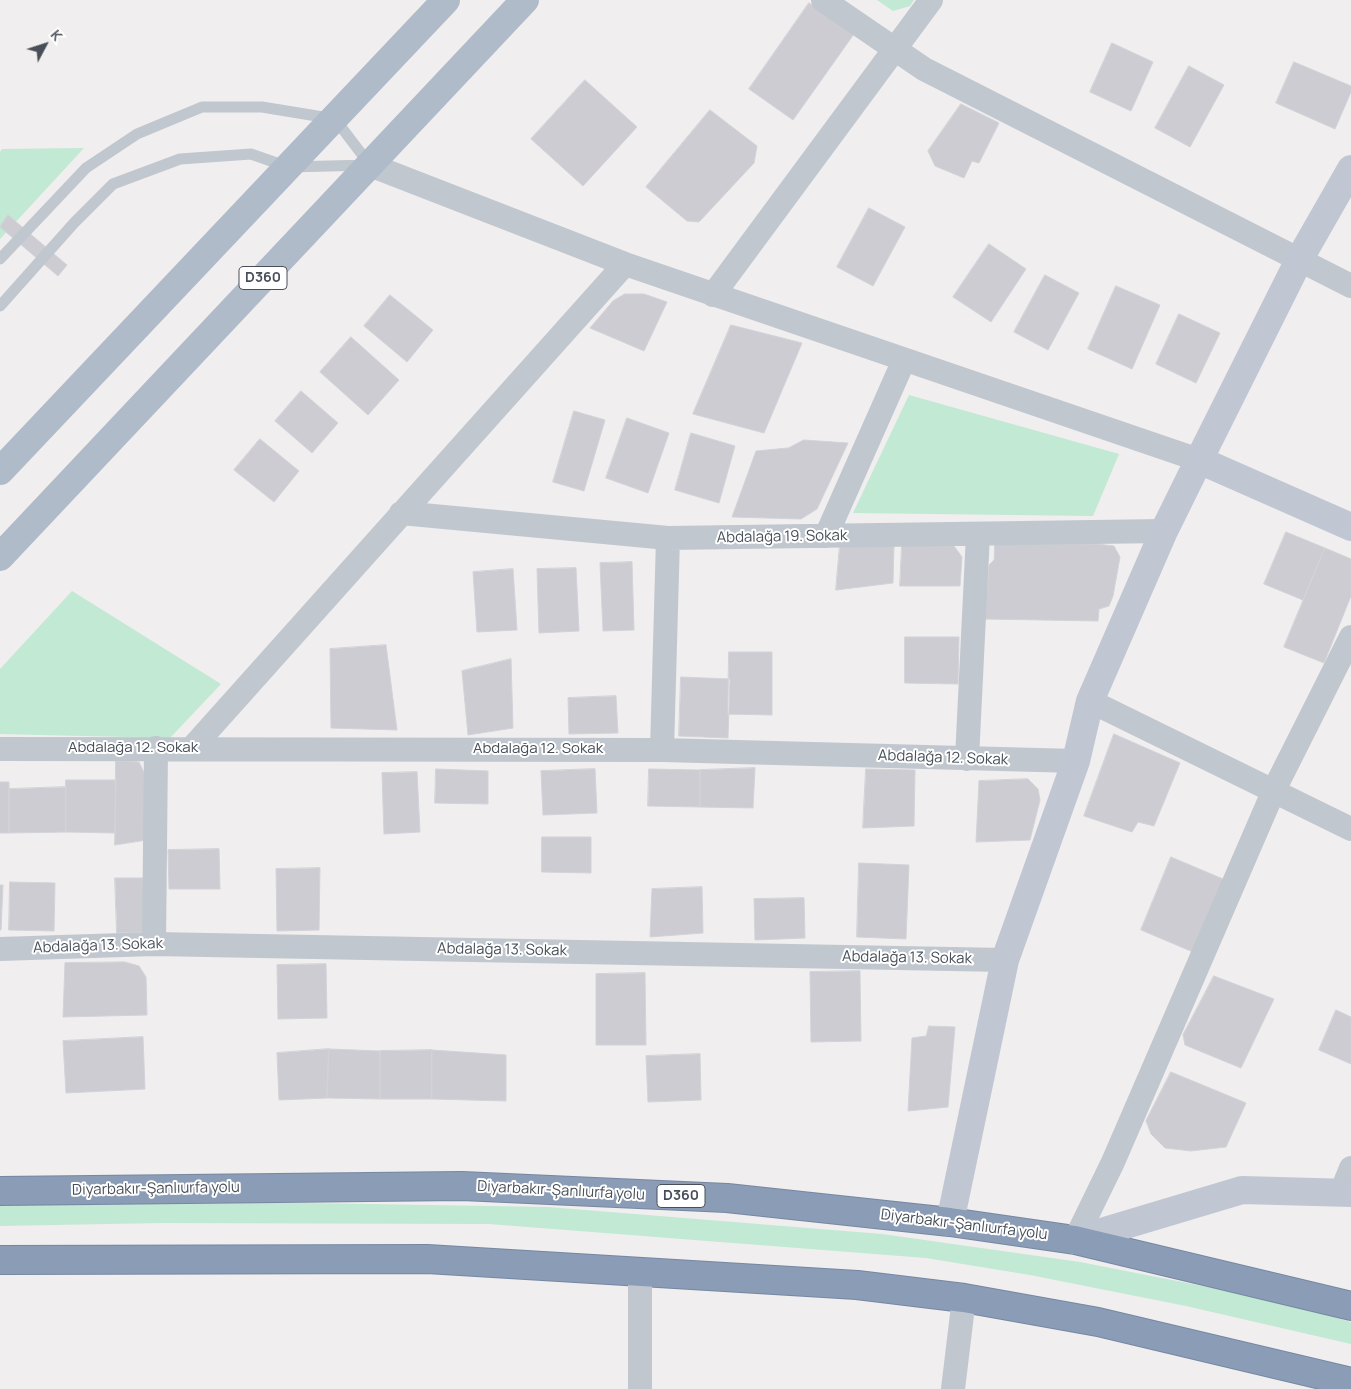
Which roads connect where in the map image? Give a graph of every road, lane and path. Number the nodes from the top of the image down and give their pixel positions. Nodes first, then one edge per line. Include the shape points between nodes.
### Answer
1 (446, 0) edge
2 (525, 0) edge
3 (824, 0) edge
4 (931, 0) edge
5 (896, 50) junction
6 (335, 119) junction
7 (370, 165) junction
8 (288, 168) junction
9 (1351, 169) edge
10 (0, 259) edge
11 (1299, 260) junction
12 (625, 264) junction
13 (1351, 286) edge
14 (713, 295) junction
15 (0, 306) edge
16 (904, 360) junction
17 (1199, 460) junction
18 (0, 472) edge
19 (401, 513) junction
20 (1351, 527) edge
21 (1164, 531) junction
22 (978, 534) junction
23 (826, 536) junction
24 (668, 538) junction
25 (0, 557) edge
26 (1351, 637) edge
27 (1090, 701) junction
28 (156, 748) junction
29 (192, 748) junction
30 (0, 749) edge
31 (662, 750) junction
32 (966, 758) junction
33 (1076, 761) junction
34 (1274, 790) junction
35 (1351, 829) edge
36 (154, 944) junction
37 (0, 949) edge
38 (1005, 960) junction
39 (1351, 1168) edge
40 (0, 1191) edge
41 (1346, 1193) edge
42 (950, 1222) junction
43 (1075, 1240) junction
44 (0, 1260) edge
45 (640, 1271) junction
46 (964, 1298) junction
47 (1351, 1306) edge
48 (1351, 1382) edge
49 (640, 1389) edge
50 (953, 1389) edge

1 - 6 main road
2 - 7 main road, D360
3 - 5 street
4 - 5 street
5 - 11 street via 924,69
5 - 14 street
6 - 7 lane
6 - 8 main road
6 - 10 lane via 262,107 202,107 137,134 86,168
7 - 8 lane
7 - 12 street
7 - 25 main road, D360
8 - 15 lane via 251,154 180,158 114,184 74,223
8 - 18 main road
9 - 11 street
11 - 13 street
11 - 17 street
12 - 14 street
12 - 19 street
14 - 16 street
16 - 17 street
16 - 23 street
17 - 20 street
17 - 21 street
19 - 24 street, Abdalağa 19. Sokak
19 - 29 street
21 - 22 street, Abdalağa 19. Sokak
21 - 27 street
22 - 23 street, Abdalağa 19. Sokak
22 - 32 street
23 - 24 street, Abdalağa 19. Sokak
24 - 31 street
26 - 34 street
27 - 33 street
27 - 34 street
28 - 29 street, Abdalağa 12. Sokak
28 - 30 street, Abdalağa 12. Sokak
28 - 36 street
29 - 31 street, Abdalağa 12. Sokak
31 - 32 street, Abdalağa 12. Sokak
32 - 33 street, Abdalağa 12. Sokak
33 - 38 street
34 - 35 street
34 - 43 street via 1114,1162
36 - 37 street, Abdalağa 13. Sokak
36 - 38 street, Abdalağa 13. Sokak
38 - 42 street
39 - 41 street
40 - 42 highway, Diyarbakır-Şanlıurfa yolu / D360 via 462,1186 727,1198
41 - 43 street via 1242,1190
42 - 43 highway, Diyarbakır-Şanlıurfa yolu / D360
43 - 47 highway, Diyarbakır-Şanlıurfa yolu / D360
44 - 45 highway via 427,1259
45 - 46 highway via 857,1285
45 - 49 street
46 - 48 highway via 1098,1322
46 - 50 street

